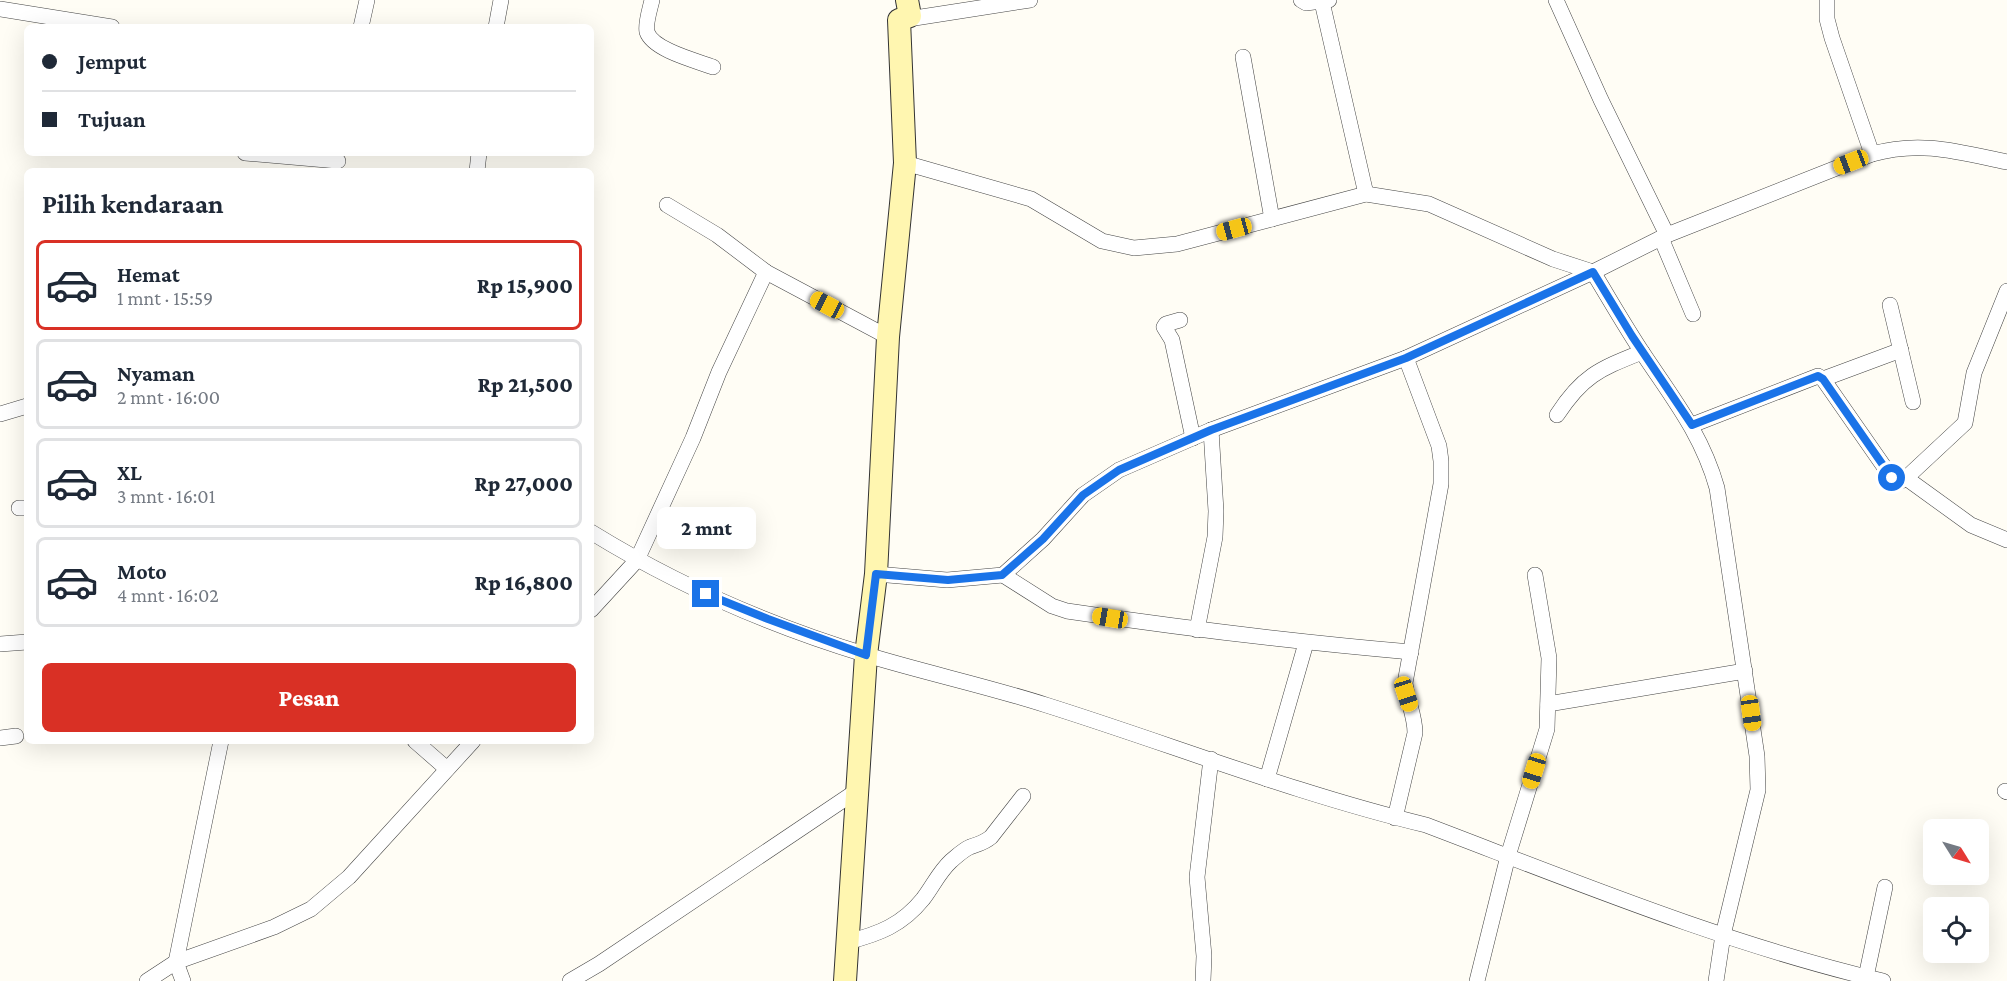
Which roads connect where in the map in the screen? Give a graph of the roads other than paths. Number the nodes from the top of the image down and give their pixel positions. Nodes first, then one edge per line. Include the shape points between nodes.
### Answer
1 (367, 0) edge
2 (501, 0) edge
3 (652, 0) edge
4 (1030, 0) edge
5 (1301, 0) edge
6 (1557, 0) edge
7 (1827, 0) edge
8 (1325, 1) edge
9 (0, 9) edge
10 (903, 10) edge
11 (93, 24) edge
12 (363, 24) edge
13 (497, 24) edge
14 (1243, 57) dead end
15 (713, 67) dead end
16 (1872, 154) junction
17 (276, 156) edge
18 (338, 162) edge
19 (2007, 162) edge
20 (905, 164) junction
21 (1366, 194) junction
22 (667, 205) dead end
23 (1272, 219) junction
24 (1664, 236) junction
25 (766, 272) junction
26 (1593, 272) junction
27 (2007, 291) edge
28 (1890, 305) dead end
29 (1693, 314) dead end
30 (1180, 320) dead end
31 (888, 337) junction
32 (1901, 350) junction
33 (1642, 352) junction
34 (1406, 358) junction
35 (1823, 379) junction
36 (1913, 402) dead end
37 (24, 407) edge
38 (0, 414) edge
39 (1557, 415) dead end
40 (1692, 425) junction
41 (1211, 430) junction
42 (1193, 438) junction
43 (1906, 478) junction
44 (594, 534) edge
45 (2007, 540) edge
46 (637, 560) junction
47 (876, 574) junction
48 (1002, 575) junction
49 (1535, 575) dead end
50 (594, 607) edge
51 (1197, 630) junction
52 (24, 642) edge
53 (1306, 643) junction
54 (0, 644) edge
55 (1411, 652) junction
56 (866, 655) junction
57 (1744, 671) junction
58 (1548, 704) junction
59 (16, 736) dead end
60 (0, 738) edge
61 (220, 744) edge
62 (418, 744) edge
63 (470, 744) edge
64 (1211, 759) junction
65 (447, 770) junction
66 (1267, 779) junction
67 (858, 790) junction
68 (1023, 796) dead end
69 (1395, 818) junction
70 (1508, 856) junction
71 (1886, 887) dead end
72 (1723, 935) junction
73 (847, 942) junction
74 (176, 962) junction
75 (1830, 975) edge
76 (1866, 977) junction
77 (147, 981) edge
78 (183, 981) edge
79 (570, 981) edge
80 (845, 981) edge
81 (1203, 981) edge
82 (1477, 981) edge
83 (1716, 981) edge
84 (1883, 981) edge

1 - 12 street
2 - 13 street
3 - 15 street via 649,36 664,49
4 - 10 street
5 - 8 street
6 - 24 street
7 - 16 street via 1832,38
8 - 21 street
9 - 11 street
10 - 20 street
14 - 23 street
16 - 19 street via 1905,147 1946,149
16 - 24 street
17 - 18 street
20 - 23 street via 1031,200 1102,241 1134,248 1177,244
20 - 31 street
21 - 23 street
21 - 26 street via 1429,204 1552,259
22 - 25 street via 717,235
24 - 26 street
24 - 29 street
25 - 31 street
25 - 46 street
26 - 33 street
26 - 34 street
27 - 43 street via 1974,373 1965,423
28 - 32 street
30 - 42 street via 1164,327 1172,340
31 - 47 street
32 - 35 street
32 - 36 street
33 - 39 street via 1590,376
33 - 40 street
34 - 41 street
34 - 55 street via 1442,461
35 - 40 street via 1815,376
35 - 43 street via 1892,478 1899,482
37 - 38 street
40 - 57 street via 1710,461 1717,488
41 - 42 street
41 - 51 street via 1215,537
42 - 48 street via 1103,480
43 - 45 street via 1971,525
44 - 46 street
46 - 50 street
46 - 56 street via 706,594
47 - 48 street via 948,580
47 - 56 street
48 - 51 street via 1067,611
49 - 58 street via 1549,658
51 - 53 street
52 - 54 street
53 - 55 street
53 - 66 street
55 - 69 street via 1405,683 1415,733
56 - 64 street via 1044,704
56 - 67 street
57 - 58 street
57 - 72 street via 1758,790
58 - 70 street via 1547,729
59 - 60 street
61 - 74 street
62 - 65 street
63 - 65 street
64 - 66 street
64 - 81 street via 1197,877
65 - 74 street via 349,877 311,909 274,927
66 - 69 street
67 - 73 street
67 - 79 street
68 - 73 street via 991,837 950,862 922,900 893,926 877,935
69 - 70 street via 1426,825
70 - 72 street
70 - 82 street
71 - 76 street
72 - 75 street
72 - 83 street
73 - 80 street
74 - 77 street
74 - 78 street
75 - 76 street
76 - 84 street

